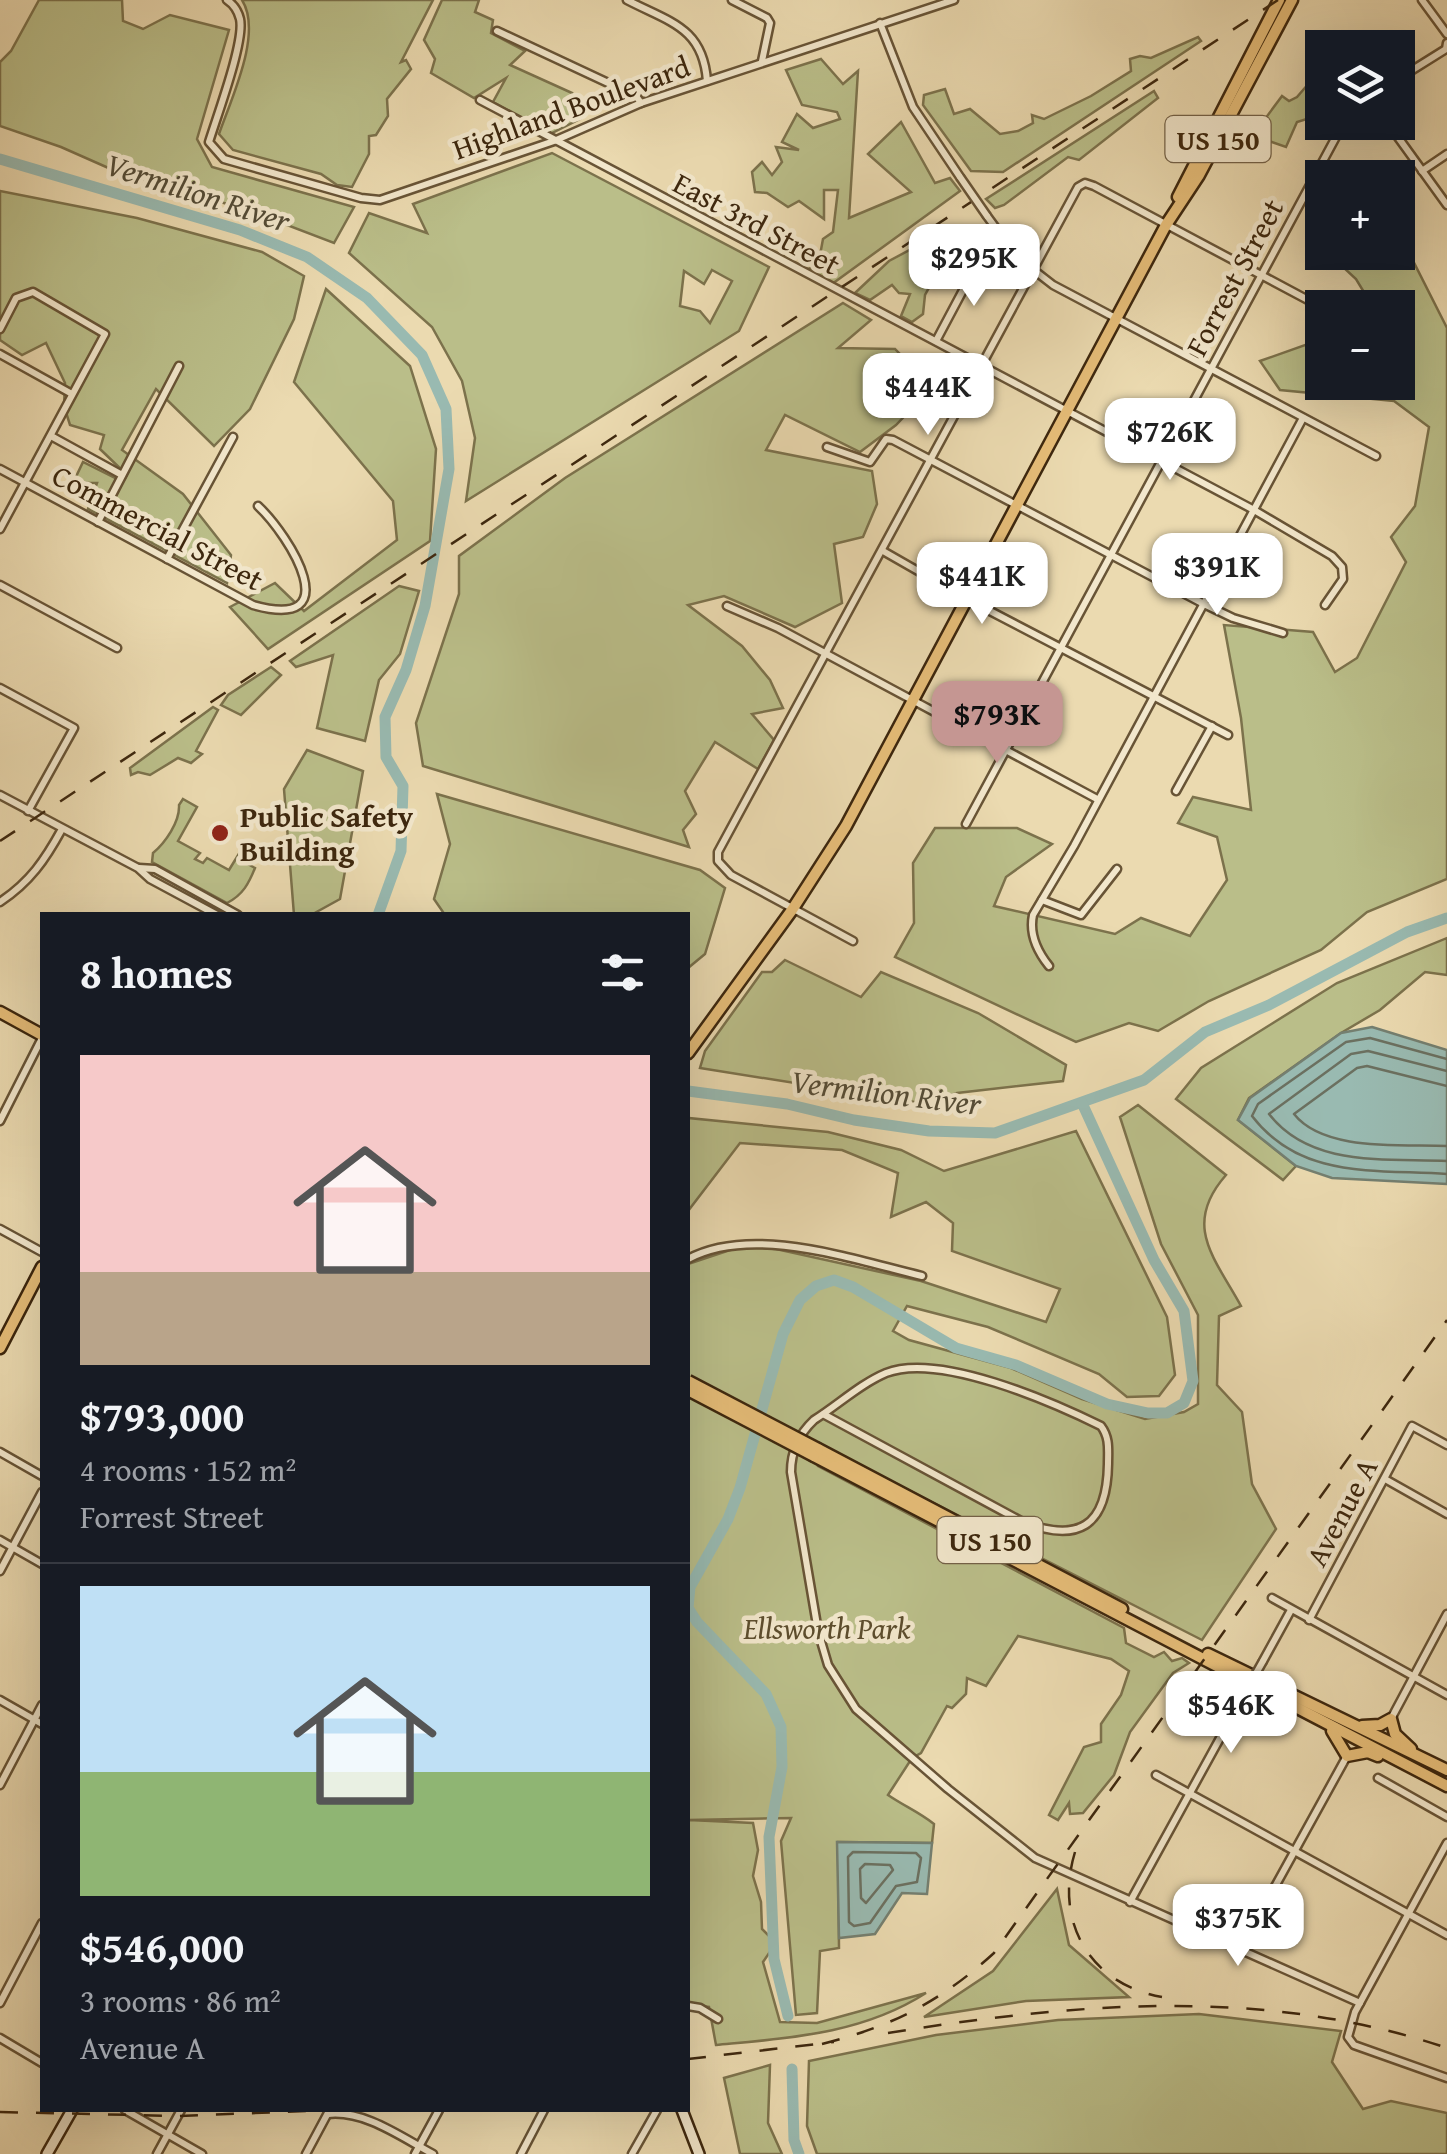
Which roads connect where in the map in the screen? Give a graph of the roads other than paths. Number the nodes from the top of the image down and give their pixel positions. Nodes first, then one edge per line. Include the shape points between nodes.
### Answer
1 (226, 0) edge
2 (732, 0) edge
3 (954, 0) edge
4 (1279, 0) edge
5 (1292, 0) edge
6 (1422, 0) edge
7 (633, 1) edge
8 (880, 23) junction
9 (497, 31) dead end
10 (1447, 34) edge
11 (1447, 44) edge
12 (1260, 48) junction
13 (762, 62) junction
14 (1415, 68) edge
15 (707, 81) junction
16 (480, 100) dead end
17 (641, 103) junction
18 (554, 140) junction
19 (1334, 140) edge
20 (1400, 140) edge
21 (1447, 154) edge
22 (1422, 171) junction
23 (1447, 205) edge
24 (1166, 225) junction
25 (990, 255) dead end
26 (1034, 272) junction
27 (1260, 276) junction
28 (1305, 299) edge
29 (1116, 319) junction
30 (0, 330) edge
31 (936, 341) junction
32 (0, 354) edge
33 (179, 366) dead end
34 (982, 367) junction
35 (1210, 369) junction
36 (72, 394) junction
37 (1067, 412) junction
38 (1303, 418) junction
39 (51, 436) junction
40 (232, 437) dead end
41 (827, 447) dead end
42 (1376, 456) dead end
43 (933, 460) junction
44 (1160, 462) junction
45 (0, 470) edge
46 (122, 474) junction
47 (26, 483) junction
48 (1018, 505) junction
49 (258, 506) dead end
50 (1254, 510) junction
51 (98, 522) junction
52 (0, 529) edge
53 (883, 551) junction
54 (1111, 554) junction
55 (166, 559) junction
56 (0, 585) edge
57 (968, 599) junction
58 (1204, 604) junction
59 (1326, 605) dead end
60 (727, 606) dead end
61 (1284, 633) dead end
62 (117, 648) dead end
63 (1060, 648) junction
64 (826, 654) junction
65 (0, 688) edge
66 (1155, 694) junction
67 (913, 700) junction
68 (1212, 726) junction
69 (1228, 735) dead end
70 (1006, 750) junction
71 (1176, 791) dead end
72 (0, 795) edge
73 (1098, 799) junction
74 (28, 810) junction
75 (966, 824) dead end
76 (62, 829) junction
77 (138, 868) junction
78 (1117, 869) dead end
79 (1042, 900) junction
80 (0, 902) edge
81 (792, 910) junction
82 (211, 912) edge
83 (233, 912) edge
84 (853, 940) dead end
85 (1049, 966) dead end
86 (0, 1012) edge
87 (40, 1035) edge
88 (40, 1040) edge
89 (690, 1050) edge
90 (0, 1121) edge
91 (0, 1229) edge
92 (40, 1251) edge
93 (690, 1258) edge
94 (40, 1271) edge
95 (922, 1276) dead end
96 (0, 1348) edge
97 (690, 1382) edge
98 (690, 1391) edge
99 (823, 1414) junction
100 (1447, 1445) edge
101 (0, 1452) edge
102 (816, 1452) junction
103 (40, 1475) edge
104 (1385, 1479) junction
105 (40, 1496) edge
106 (1447, 1514) edge
107 (0, 1540) edge
108 (13, 1547) junction
109 (40, 1563) edge
110 (0, 1571) edge
111 (1272, 1598) dead end
112 (1292, 1610) junction
113 (1447, 1614) edge
114 (1309, 1620) junction
115 (1412, 1677) junction
116 (1447, 1695) edge
117 (0, 1700) edge
118 (40, 1709) edge
119 (1391, 1719) junction
120 (34, 1720) junction
121 (1324, 1722) junction
122 (40, 1723) edge
123 (1346, 1723) junction
124 (1346, 1756) junction
125 (1421, 1757) junction
126 (1403, 1764) junction
127 (1447, 1770) edge
128 (1156, 1775) dead end
129 (1378, 1778) dead end
130 (0, 1785) edge
131 (1447, 1786) edge
132 (1188, 1794) junction
133 (1447, 1817) edge
134 (1447, 1842) edge
135 (1295, 1852) junction
136 (1130, 1902) junction
137 (1409, 1914) junction
138 (40, 1927) edge
139 (1447, 1935) edge
140 (1240, 1950) junction
141 (0, 2003) edge
142 (1360, 2003) junction
143 (690, 2006) edge
144 (718, 2019) dead end
145 (0, 2038) edge
146 (40, 2061) edge
147 (1447, 2078) edge
148 (71, 2112) edge
149 (128, 2112) edge
150 (181, 2112) edge
151 (329, 2112) edge
152 (438, 2112) edge
153 (543, 2112) edge
154 (656, 2112) edge
155 (683, 2112) edge
156 (168, 2135) junction
157 (417, 2150) edge
158 (47, 2154) edge
159 (157, 2154) edge
160 (202, 2154) edge
161 (306, 2154) edge
162 (432, 2154) edge
163 (521, 2154) edge
164 (632, 2154) edge
165 (698, 2154) edge

1 - 18 street, Highland Boulevard via 240,20 238,44 209,142 224,159 380,200
2 - 13 street via 770,24
3 - 8 street, Highland Boulevard
4 - 12 main road, US 150
5 - 12 main road, US 150
6 - 10 street
7 - 15 street via 696,41
8 - 13 street, Highland Boulevard
8 - 26 street, bridge via 914,107 1003,240
9 - 17 street
11 - 14 street
12 - 24 main road, US 150 via 1199,175
13 - 15 street, Highland Boulevard
15 - 17 street, Highland Boulevard
16 - 18 street, East 3rd Street
17 - 18 street, Highland Boulevard
18 - 31 street, East 3rd Street
19 - 27 street, Forrest Street
20 - 22 street
21 - 22 street
22 - 23 street
24 - 26 street via 1086,183
24 - 27 street
24 - 29 main road, US 150
25 - 31 street via 978,262
26 - 29 street
26 - 34 street
27 - 28 street
27 - 35 street, Forrest Street
29 - 35 street
29 - 37 main road, US 150
30 - 36 street via 16,298 33,292 105,334
31 - 34 street, East 3rd Street
32 - 36 street
33 - 46 street
34 - 37 street, East 3rd Street
34 - 43 street
35 - 38 street
35 - 44 street, Forrest Street
36 - 39 street
37 - 44 street, East 3rd Street
37 - 48 main road, US 150
38 - 42 street
38 - 50 street
39 - 46 street
39 - 47 street
40 - 55 street
41 - 43 street via 870,462 886,439
43 - 48 street
43 - 53 street
44 - 50 street, East 3rd Street
44 - 54 street, Forrest Street
45 - 47 street, Commercial Street
46 - 51 street
47 - 51 street, Commercial Street
47 - 52 street
48 - 54 street
48 - 57 main road, US 150
49 - 55 street, Commercial Street via 303,576 306,594 292,611 254,606
50 - 58 street
50 - 59 street, East 3rd Street via 1342,567 1343,579
51 - 55 street, Commercial Street
53 - 57 street
53 - 64 street
54 - 58 street
54 - 63 street, Forrest Street
56 - 62 street
57 - 63 street
57 - 67 main road, US 150
58 - 61 street
58 - 66 street
60 - 64 street
63 - 66 street
63 - 70 street, Forrest Street
64 - 67 street
64 - 81 street via 720,846 718,861
65 - 74 street via 74,728
66 - 68 street
66 - 73 street
67 - 70 street
67 - 81 main road, US 150
68 - 69 street
68 - 71 street
70 - 73 street
70 - 75 street, Forrest Street
72 - 74 street
73 - 79 street
74 - 76 street
76 - 77 street
76 - 80 street via 25,885
77 - 82 street
77 - 83 street via 154,869
78 - 79 street via 1081,915
79 - 85 street via 1031,924
81 - 84 street
81 - 89 main road, US 150
86 - 87 main road
88 - 90 street
91 - 92 street
93 - 95 street via 728,1244 753,1244
94 - 96 main road
97 - 102 main road, US 150, bridge
98 - 102 main road, US 150, bridge
99 - 99 street via 1048,1532 1090,1522 1104,1501 1108,1436 1101,1426 1004,1386 907,1368 886,1373
99 - 136 street via 803,1432 791,1472 828,1665 856,1709 1035,1858
100 - 104 street, Avenue A via 1412,1426
101 - 103 street
102 - 121 main road, US 150
102 - 123 main road, US 150
104 - 106 street
104 - 114 street, Avenue A
105 - 108 street
107 - 108 street
108 - 109 street
108 - 110 street
111 - 112 street
112 - 114 street
112 - 132 street, bridge
113 - 115 street
114 - 115 street
115 - 116 street
115 - 119 street
117 - 120 street
118 - 120 street
119 - 123 main road via 1371,1727
119 - 125 main road via 1398,1738
120 - 122 street
120 - 130 street
121 - 124 main road
121 - 126 main road, US 150
123 - 125 main road, US 150
124 - 126 main road via 1368,1752
124 - 135 street
125 - 127 main road, US 150
126 - 131 main road, US 150
128 - 132 street
129 - 133 street
132 - 135 street
132 - 136 street
134 - 137 street
135 - 137 street
135 - 140 street
136 - 140 street
137 - 139 street
137 - 142 street
138 - 141 street
140 - 142 street
142 - 147 street via 1348,2037 1354,2044
143 - 144 street
145 - 146 street
148 - 158 main road
149 - 156 street
150 - 156 street
151 - 157 street via 355,2116
151 - 161 street
152 - 157 street
153 - 163 street
154 - 164 street
155 - 165 main road
156 - 159 street
156 - 160 street
157 - 162 street

